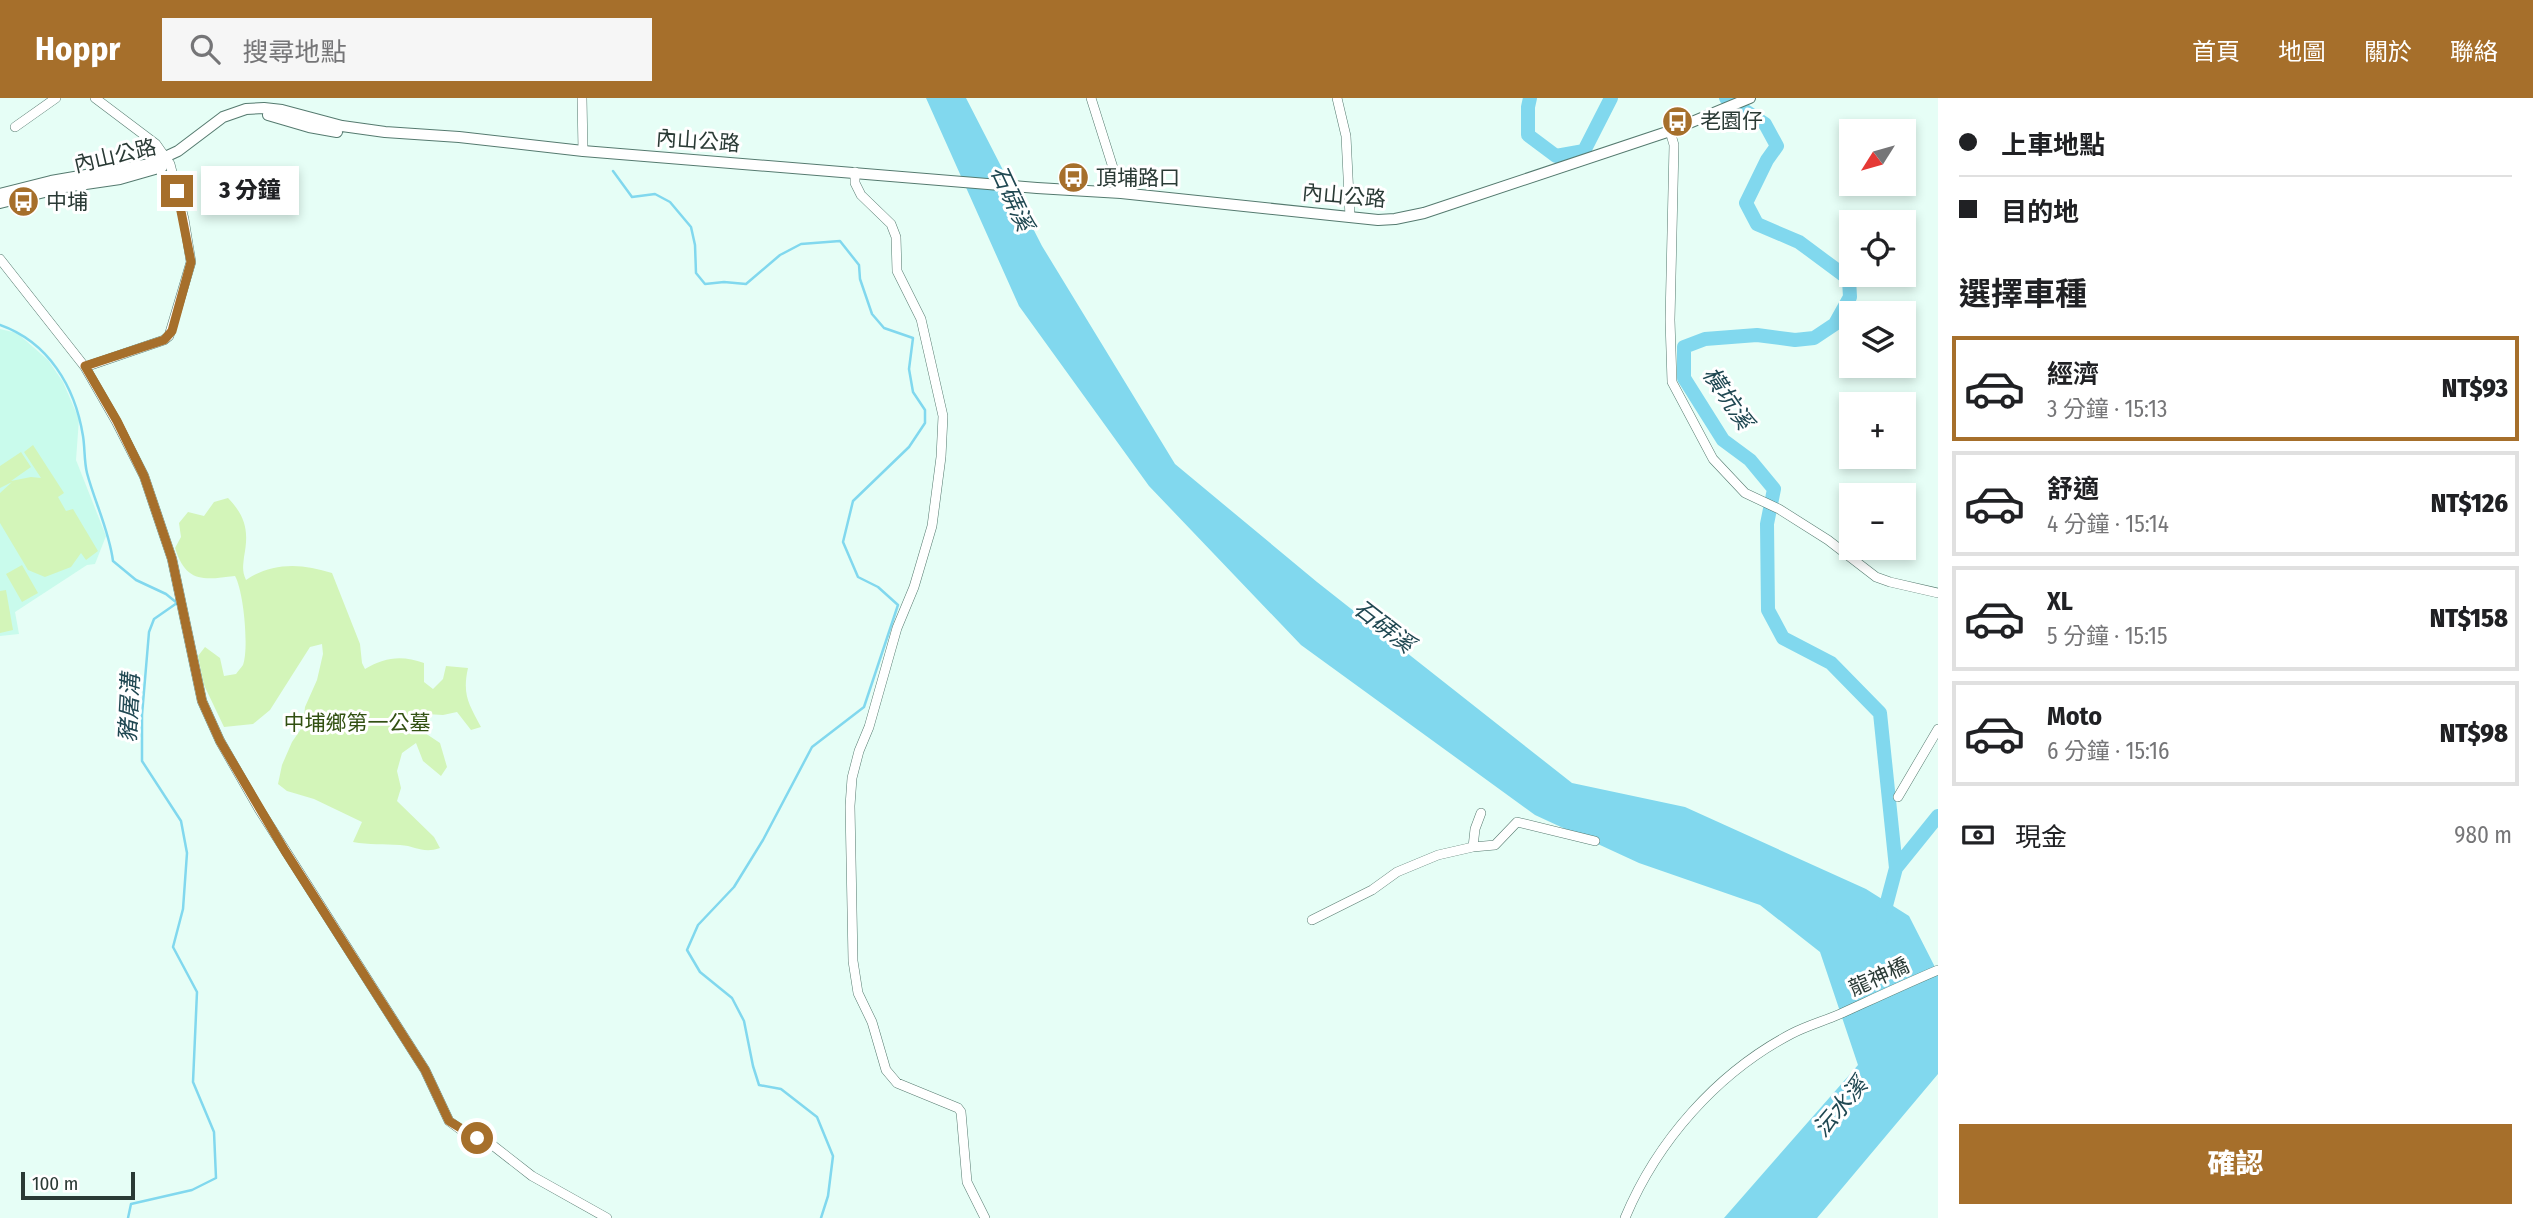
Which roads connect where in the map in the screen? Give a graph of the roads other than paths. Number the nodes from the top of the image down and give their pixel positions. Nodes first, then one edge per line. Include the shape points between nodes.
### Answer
1 (56, 98) edge
2 (95, 98) edge
3 (582, 98) edge
4 (1091, 98) edge
5 (1337, 98) edge
6 (1748, 99) edge
7 (15, 127) dead end
8 (1670, 131) junction
9 (583, 151) junction
10 (168, 161) junction
11 (855, 172) junction
12 (1121, 193) junction
13 (0, 194) edge
14 (0, 203) edge
15 (1350, 217) junction
16 (0, 259) edge
17 (85, 366) junction
18 (1938, 593) edge
19 (1938, 729) edge
20 (1898, 797) dead end
21 (1481, 813) dead end
22 (1595, 841) dead end
23 (1473, 847) junction
24 (1312, 920) dead end
25 (1936, 970) edge
26 (607, 1218) edge
27 (985, 1218) edge
28 (1625, 1218) edge

1 - 7 street
2 - 10 street via 156,144
3 - 9 street
4 - 12 street
5 - 15 street via 1346,136
6 - 8 main road, 內山公路
8 - 15 main road, 內山公路 via 1424,213 1395,219
8 - 18 street via 1674,145 1672,382 1713,459 1745,493 1828,540 1876,577
9 - 10 main road, 內山公路 via 374,130 274,108 246,108 223,117
9 - 11 main road, 內山公路
10 - 13 main road, 內山公路
10 - 14 main road, 內山公路 via 147,173
10 - 17 street via 191,262 172,331 164,340
11 - 12 main road, 內山公路
11 - 27 street via 861,195 891,224 896,237 897,271 921,319 943,416 932,526 852,778 853,961 858,993 886,1070 897,1083 961,1112 967,1182
12 - 15 main road, 內山公路
16 - 17 street
17 - 26 street via 144,476 172,559 202,701 211,723 259,809 425,1070 449,1121
19 - 20 street
21 - 23 street
22 - 23 street via 1521,821 1495,845
23 - 24 street via 1397,872
25 - 28 street, 龍神橋 via 1792,1033 1766,1049 1696,1106 1663,1150

